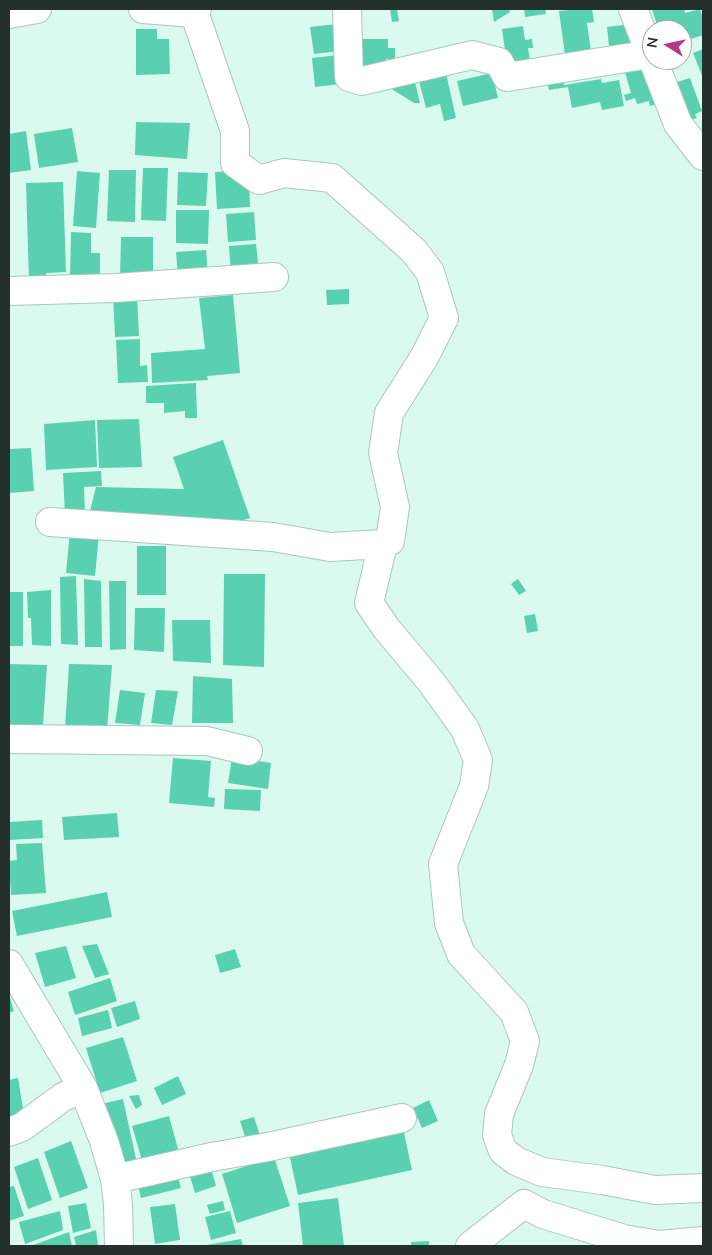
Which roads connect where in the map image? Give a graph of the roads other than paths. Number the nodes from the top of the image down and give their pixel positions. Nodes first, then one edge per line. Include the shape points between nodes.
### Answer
1 (36, 9) edge
2 (144, 9) edge
3 (347, 9) edge
4 (633, 9) edge
5 (195, 10) edge
6 (9, 14) edge
7 (642, 32) edge
8 (642, 58) edge
9 (657, 70) edge
10 (703, 156) edge
11 (274, 277) dead end
12 (9, 292) edge
13 (50, 522) dead end
14 (384, 544) junction
15 (9, 739) edge
16 (248, 751) dead end
17 (9, 964) edge
18 (83, 1088) junction
19 (402, 1118) dead end
20 (9, 1132) edge
21 (115, 1179) junction
22 (703, 1188) edge
23 (703, 1241) edge
24 (120, 1246) edge
25 (470, 1246) edge

1 - 6 street
2 - 5 street
3 - 8 street via 350,77 362,81 472,54 499,62 506,77
4 - 7 street
5 - 14 street via 235,131 235,163 259,180 284,173 332,178 414,251 430,272 444,318 425,356 389,413 383,453 394,507 390,541
9 - 10 street via 678,124
11 - 12 street
13 - 14 street via 273,537 330,547
14 - 22 street via 369,603 465,729 478,760 474,786 443,864 449,923 461,954 514,1012 525,1041 500,1114 497,1135 503,1151 542,1172 656,1190
15 - 16 street via 207,741
17 - 18 street
18 - 20 street
18 - 21 street
19 - 21 street
21 - 24 street
23 - 25 street via 659,1245 624,1238 543,1214 524,1204

